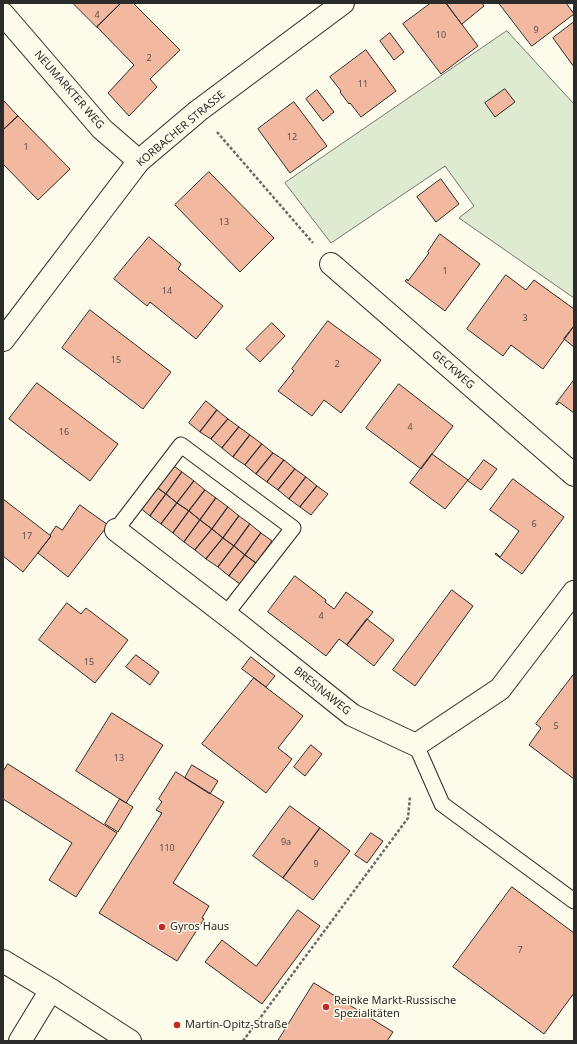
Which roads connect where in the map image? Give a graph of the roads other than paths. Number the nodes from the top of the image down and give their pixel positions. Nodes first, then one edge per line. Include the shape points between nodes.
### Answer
1 (343, 3) edge
2 (3, 14) edge
3 (139, 161) junction
4 (331, 264) road end
5 (3, 340) edge
6 (574, 475) edge
7 (116, 530) joint
8 (574, 592) edge
9 (226, 614) junction
10 (416, 745) junction
11 (574, 900) edge
12 (3, 961) edge
13 (51, 990) junction
14 (20, 1041) edge
15 (130, 1041) edge

1 - 3 street, KORBACHER STRASSE via 198,111
2 - 3 street, NEUMARKTER WEG via 102,129
3 - 5 street, KORBACHER STRASSE
4 - 6 street, GECKWEG
7 - 9 street, BRESINAWEG
7 - 9 lane via 181,445 293,528
8 - 10 street via 500,689
9 - 10 street, BRESINAWEG via 352,715
10 - 11 lane via 442,804
12 - 13 street
13 - 14 street
13 - 15 street

